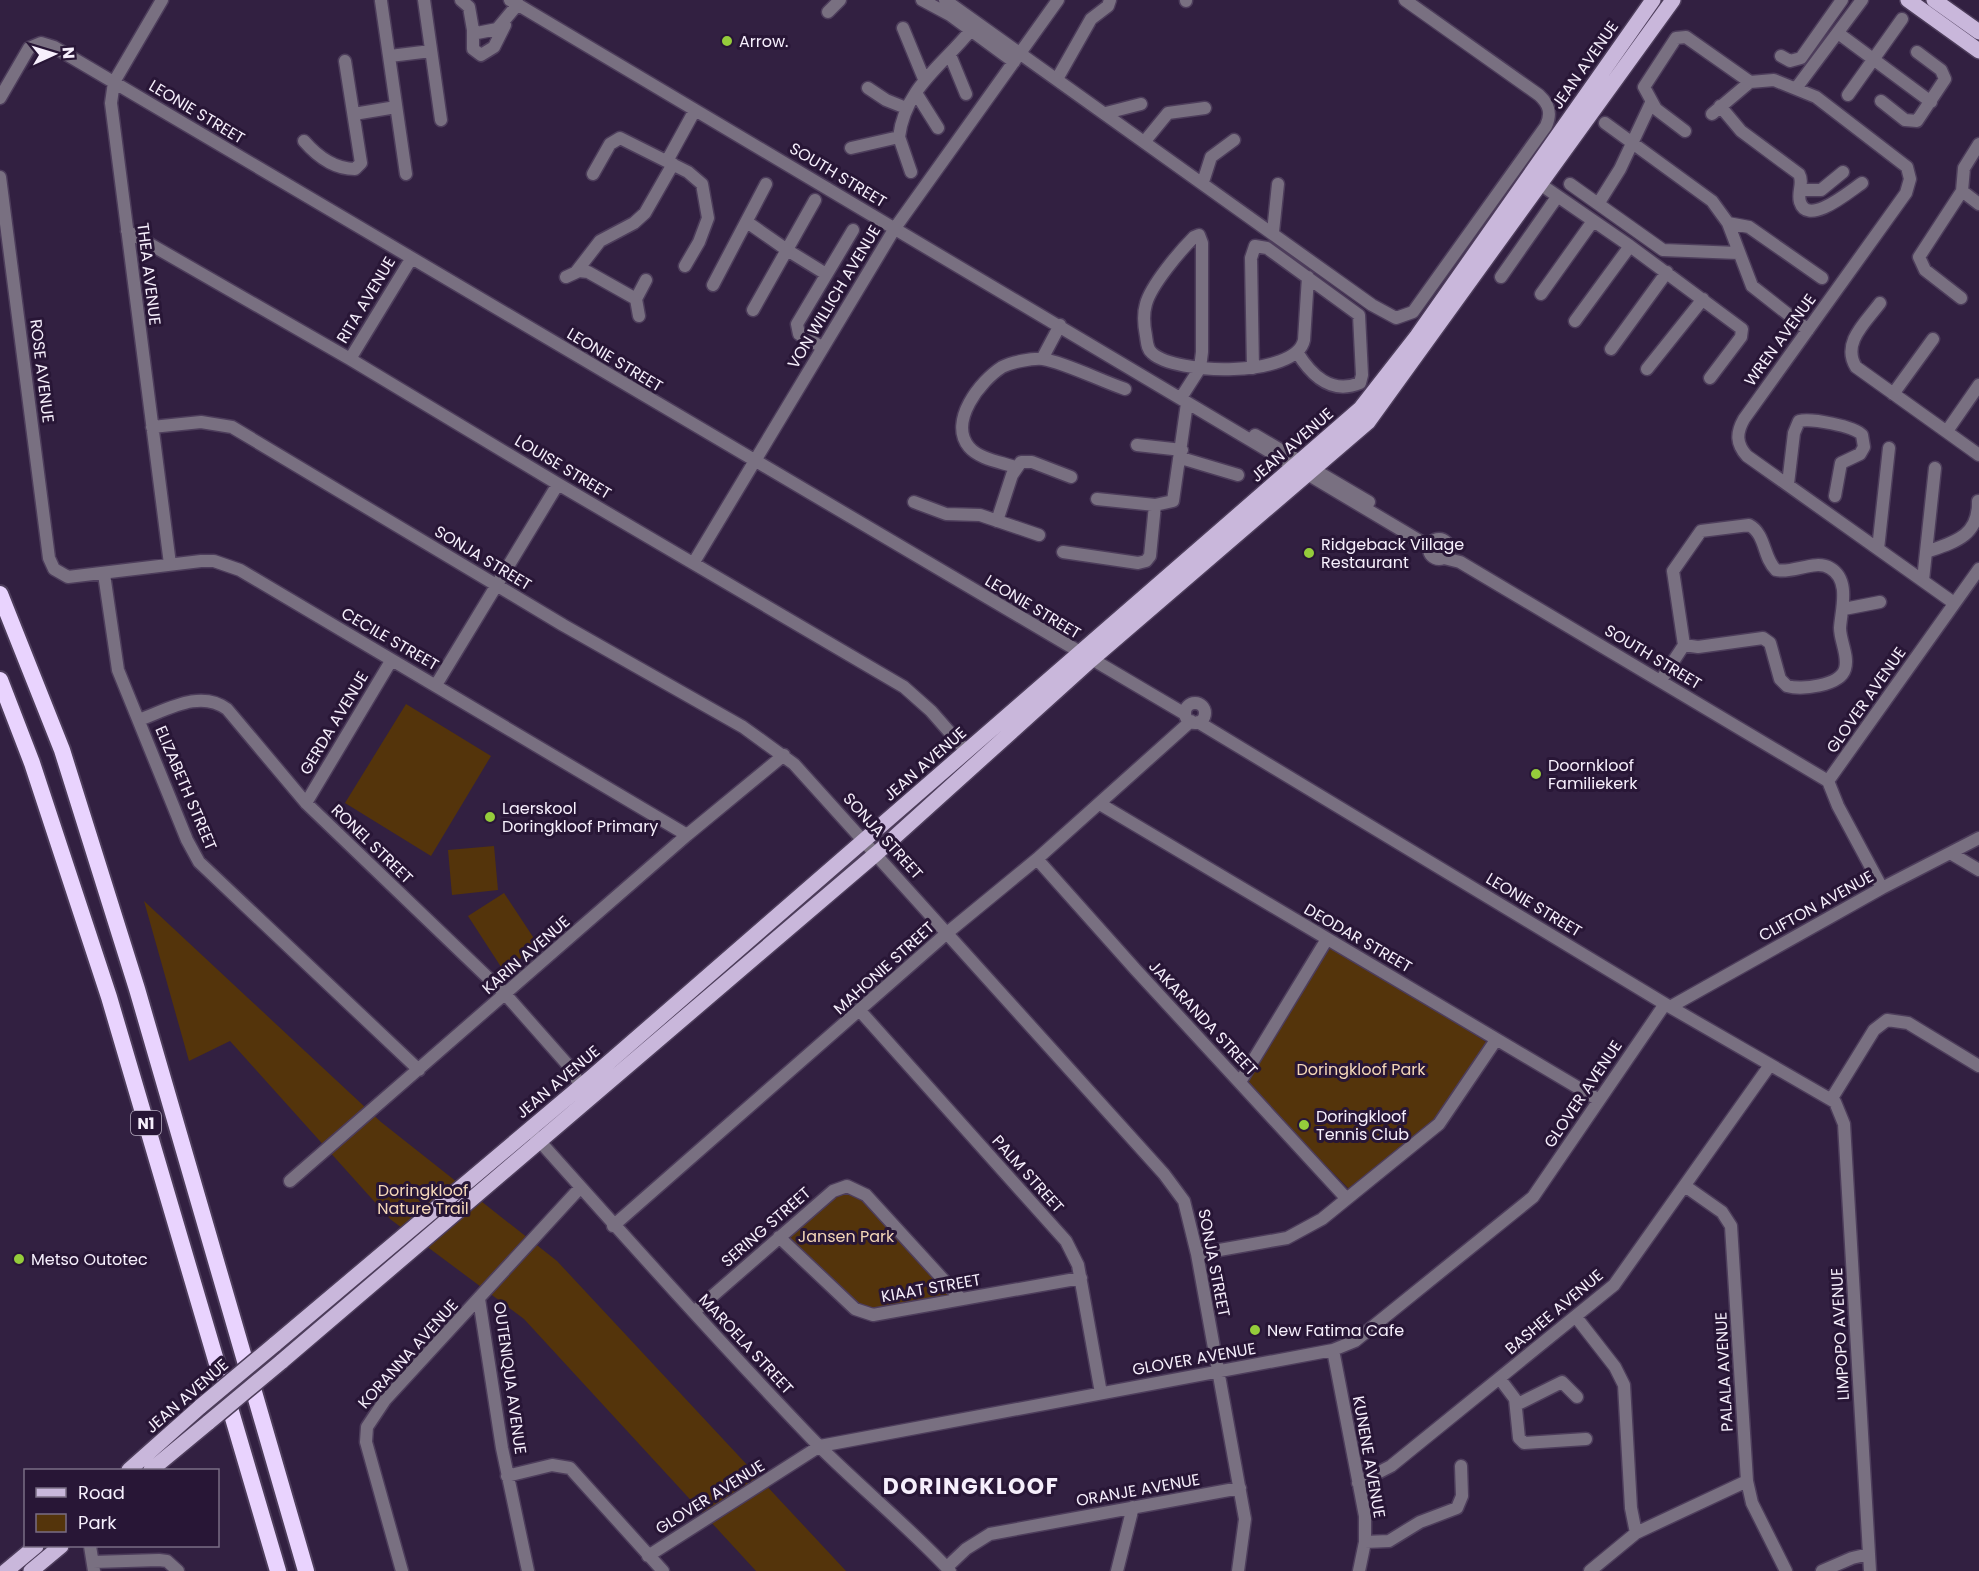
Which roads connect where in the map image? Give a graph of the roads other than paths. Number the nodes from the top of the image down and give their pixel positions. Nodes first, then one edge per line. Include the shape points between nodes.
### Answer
1 (162, 0) edge
2 (427, 0) edge
3 (461, 0) edge
4 (840, 0) edge
5 (922, 0) edge
6 (1058, 0) edge
7 (1110, 0) edge
8 (1405, 0) edge
9 (1653, 0) edge
10 (1672, 0) edge
11 (1862, 0) edge
12 (1908, 0) edge
13 (1934, 0) edge
14 (381, 1) edge
15 (514, 2) edge
16 (954, 2) edge
17 (1837, 2) edge
18 (828, 12) dead end
19 (1902, 19) dead end
20 (504, 21) junction
21 (472, 27) junction
22 (903, 28) dead end
23 (971, 30) junction
24 (1979, 32) edge
25 (1838, 33) junction
26 (431, 51) junction
27 (1979, 51) edge
28 (1917, 52) dead end
29 (950, 55) junction
30 (390, 56) junction
31 (1780, 56) dead end
32 (1017, 58) junction
33 (1874, 59) junction
34 (127, 61) junction
35 (345, 61) dead end
36 (924, 79) junction
37 (1057, 79) junction
38 (114, 82) junction
39 (1750, 82) junction
40 (1797, 87) junction
41 (868, 88) dead end
42 (130, 92) junction
43 (916, 93) junction
44 (966, 94) dead end
45 (1848, 95) dead end
46 (0, 98) edge
47 (1881, 102) dead end
48 (1931, 102) junction
49 (1651, 103) junction
50 (1141, 105) dead end
51 (396, 107) junction
52 (906, 108) junction
53 (1205, 108) dead end
54 (695, 110) junction
55 (1106, 113) junction
56 (354, 114) junction
57 (441, 120) dead end
58 (1605, 123) dead end
59 (938, 128) dead end
60 (1685, 131) dead end
61 (899, 137) junction
62 (1234, 140) dead end
63 (304, 141) dead end
64 (1145, 141) junction
65 (1633, 142) junction
66 (1979, 144) edge
67 (851, 148) dead end
68 (670, 162) junction
69 (911, 172) dead end
70 (1843, 172) dead end
71 (406, 174) dead end
72 (593, 174) dead end
73 (0, 177) edge
74 (1203, 183) junction
75 (1862, 183) dead end
76 (766, 184) dead end
77 (1278, 184) dead end
78 (1540, 184) junction
79 (1570, 184) dead end
80 (1800, 190) junction
81 (1962, 191) junction
82 (1557, 197) junction
83 (815, 200) dead end
84 (1598, 204) junction
85 (1979, 204) edge
86 (1593, 221) junction
87 (747, 222) junction
88 (1728, 223) junction
89 (895, 228) junction
90 (853, 230) dead end
91 (127, 231) junction
92 (1273, 232) junction
93 (1630, 246) junction
94 (787, 250) junction
95 (1738, 253) junction
96 (411, 259) junction
97 (685, 266) dead end
98 (1667, 272) junction
99 (826, 274) junction
100 (1308, 277) junction
101 (1501, 278) dead end
102 (1822, 278) dead end
103 (646, 280) dead end
104 (713, 285) dead end
105 (1541, 294) dead end
106 (1961, 298) dead end
107 (636, 299) junction
108 (1704, 299) junction
109 (1880, 303) dead end
110 (753, 310) dead end
111 (639, 316) dead end
112 (1575, 321) dead end
113 (1060, 325) junction
114 (1808, 330) junction
115 (1422, 339) junction
116 (1933, 339) dead end
117 (822, 347) junction
118 (1611, 349) dead end
119 (1297, 352) junction
120 (350, 358) junction
121 (1042, 359) junction
122 (1200, 368) junction
123 (1253, 368) junction
124 (1647, 369) dead end
125 (1710, 378) dead end
126 (1979, 385) edge
127 (1125, 389) dead end
128 (1893, 394) junction
129 (1186, 398) junction
130 (152, 427) junction
131 (1947, 431) junction
132 (1137, 445) dead end
133 (1889, 448) dead end
134 (1182, 454) junction
135 (1979, 455) edge
136 (754, 462) junction
137 (1298, 464) junction
138 (1015, 467) junction
139 (1935, 468) dead end
140 (1312, 473) junction
141 (1238, 475) dead end
142 (1071, 477) dead end
143 (558, 484) junction
144 (1788, 484) junction
145 (1835, 496) dead end
146 (1097, 500) dead end
147 (1978, 501) edge
148 (914, 502) dead end
149 (1155, 505) junction
150 (997, 521) junction
151 (1039, 535) dead end
152 (1878, 549) junction
153 (1063, 552) dead end
154 (1926, 552) junction
155 (694, 562) junction
156 (171, 564) junction
157 (1979, 569) edge
158 (54, 570) joint
159 (104, 574) junction
160 (1923, 580) junction
161 (497, 585) junction
162 (0, 594) edge
163 (1880, 602) dead end
164 (1954, 603) junction
165 (1844, 609) junction
166 (1684, 645) junction
167 (1084, 656) junction
168 (391, 661) junction
169 (0, 680) edge
170 (1661, 681) junction
171 (436, 685) junction
172 (1166, 702) junction
173 (1193, 717) junction
174 (139, 720) junction
175 (991, 750) junction
176 (967, 752) junction
177 (784, 755) junction
178 (934, 780) junction
179 (1828, 781) junction
180 (306, 803) junction
181 (1100, 804) junction
182 (687, 835) junction
183 (1979, 838) edge
184 (865, 841) junction
185 (876, 853) junction
186 (1952, 854) junction
187 (1037, 859) junction
188 (1979, 870) edge
189 (1882, 888) junction
190 (947, 933) junction
191 (1328, 939) junction
192 (1693, 992) junction
193 (506, 995) junction
194 (703, 1003) junction
195 (1668, 1006) junction
196 (861, 1012) junction
197 (1696, 1021) junction
198 (642, 1033) junction
199 (1496, 1040) junction
200 (1770, 1065) junction
201 (1979, 1066) edge
202 (419, 1070) junction
203 (587, 1081) junction
204 (1240, 1082) junction
205 (1832, 1098) junction
206 (1599, 1100) junction
207 (529, 1130) junction
208 (540, 1142) junction
209 (478, 1173) junction
210 (290, 1180) dead end
211 (1685, 1186) junction
212 (579, 1189) junction
213 (1346, 1198) junction
214 (613, 1226) junction
215 (779, 1237) junction
216 (1197, 1254) junction
217 (1080, 1278) junction
218 (479, 1299) junction
219 (961, 1299) junction
220 (694, 1312) junction
221 (1576, 1317) junction
222 (1333, 1350) junction
223 (1218, 1372) junction
224 (1500, 1379) junction
225 (1101, 1393) junction
226 (1577, 1397) dead end
227 (1516, 1405) junction
228 (1586, 1439) dead end
229 (820, 1446) junction
230 (1461, 1466) dead end
231 (130, 1469) edge
232 (152, 1469) edge
233 (507, 1476) junction
234 (1747, 1480) junction
235 (1358, 1484) junction
236 (1240, 1488) junction
237 (1133, 1507) junction
238 (1636, 1533) junction
239 (1365, 1542) junction
240 (34, 1547) edge
241 (59, 1547) edge
242 (90, 1547) edge
243 (1869, 1554) junction
244 (648, 1556) junction
245 (93, 1566) edge
246 (948, 1569) edge
247 (6, 1571) edge
248 (31, 1571) edge
249 (178, 1571) edge
250 (278, 1571) edge
251 (306, 1571) edge
252 (402, 1571) edge
253 (528, 1571) edge
254 (663, 1571) edge
255 (1117, 1571) edge
256 (1238, 1571) edge
257 (1359, 1571) edge
258 (1590, 1571) edge
259 (1786, 1571) edge
260 (1822, 1571) edge
261 (1870, 1571) edge

1 - 34 street, THEA AVENUE
2 - 26 street
3 - 21 street via 469,7
4 - 18 street
5 - 23 street
6 - 32 street, VON WILLICH AVENUE
7 - 37 street via 1091,19
8 - 92 street via 1544,99 1550,113 1546,126 1413,312 1407,315 1396,318 1379,310
9 - 115 main road, JEAN AVENUE
10 - 78 main road, JEAN AVENUE
11 - 25 street
12 - 27 main road
13 - 24 main road
14 - 30 street
15 - 20 street
15 - 54 street, SOUTH STREET
16 - 32 street
17 - 31 street via 1802,58 1790,61
19 - 33 street
20 - 21 street
20 - 21 street via 494,46 485,54 476,54 473,49
22 - 36 street
23 - 29 street
23 - 32 street
25 - 33 street
25 - 40 street
26 - 30 street
26 - 57 street
28 - 48 street via 1944,76 1944,83
29 - 36 street
29 - 44 street
30 - 51 street
32 - 37 street
32 - 89 street, VON WILLICH AVENUE
33 - 45 street
33 - 48 street
34 - 38 street, THEA AVENUE
34 - 42 street
35 - 56 street
36 - 43 street
37 - 55 street
38 - 42 street, LEONIE STREET
38 - 46 street, LEONIE STREET via 48,45 36,44 29,48
38 - 91 street, THEA AVENUE via 112,117
39 - 40 street, WREN AVENUE via 1774,80
39 - 49 street via 1695,42 1679,36 1645,83
39 - 80 street via 1716,110 1799,174
40 - 114 street, WREN AVENUE via 1899,158 1910,179 1898,206
41 - 52 street
42 - 96 street, LEONIE STREET
43 - 52 street
43 - 59 street
47 - 48 street via 1913,122
49 - 60 street
49 - 65 street
50 - 55 street
51 - 56 street
51 - 71 street
52 - 61 street
53 - 64 street via 1168,113
54 - 68 street
54 - 89 street, SOUTH STREET
55 - 64 street
56 - 63 street via 359,167 351,169 331,163
58 - 65 street
61 - 67 street
61 - 69 street
62 - 74 street via 1211,157
64 - 74 street
65 - 84 street
65 - 88 street via 1707,196
66 - 81 street via 1964,168
68 - 72 street via 617,138
68 - 97 street via 697,178 707,205 706,225
68 - 107 street via 645,213 600,241 571,274 588,272
70 - 80 street via 1821,190
73 - 158 street, ROSE AVENUE via 49,558
74 - 92 street
75 - 80 street via 1815,211 1802,206
76 - 87 street
77 - 92 street
78 - 82 street
78 - 115 main road, JEAN AVENUE
79 - 84 street
81 - 85 street
81 - 106 street via 1919,257 1925,270
82 - 86 street
82 - 101 street
83 - 94 street
84 - 95 street via 1663,250
86 - 93 street
86 - 105 street
87 - 94 street
87 - 104 street
88 - 95 street
88 - 102 street via 1749,226
89 - 113 street, SOUTH STREET
89 - 117 street, VON WILLICH AVENUE
90 - 99 street
91 - 120 street, LOUISE STREET
91 - 130 street, THEA AVENUE
93 - 98 street
93 - 112 street
94 - 99 street
94 - 110 street
95 - 114 street via 1752,286
96 - 120 street, RITA AVENUE
96 - 136 street, LEONIE STREET
98 - 108 street
98 - 118 street
99 - 117 street via 796,327 799,334
100 - 119 street via 1304,340
100 - 119 street via 1358,312 1361,381 1354,385 1324,383
100 - 123 street via 1268,248 1253,248
103 - 107 street
107 - 111 street
108 - 124 street
108 - 125 street via 1743,331
109 - 128 street via 1855,338 1850,354 1861,372
113 - 121 street
113 - 129 street, SOUTH STREET
114 - 144 street, WREN AVENUE via 1738,433 1739,444 1748,456
115 - 137 main road, JEAN AVENUE via 1365,404
115 - 140 main road, JEAN AVENUE via 1377,412
116 - 128 street
117 - 136 street, VON WILLICH AVENUE
119 - 123 street
120 - 143 street, LOUISE STREET
121 - 127 street
121 - 138 street via 999,369 981,387 963,417 962,430 969,447
122 - 122 street via 1202,243 1198,235 1152,291 1144,320 1152,353
122 - 123 street
122 - 129 street
126 - 131 street
128 - 131 street
129 - 134 street
129 - 137 street, SOUTH STREET
130 - 156 street, THEA AVENUE
130 - 161 street, SONJA STREET via 201,422 232,427
131 - 135 street
132 - 134 street
133 - 152 street
134 - 141 street
134 - 149 street via 1173,501
136 - 155 street, VON WILLICH AVENUE
136 - 167 street, LEONIE STREET
137 - 140 street, SOUTH STREET
137 - 167 main road, JEAN AVENUE
138 - 142 street via 1021,462 1032,462
138 - 150 street
139 - 154 street
140 - 167 main road, JEAN AVENUE
140 - 170 street, SOUTH STREET via 1432,544 1430,553 1435,558 1446,553
143 - 155 street, LOUISE STREET
143 - 161 street
144 - 145 street via 1799,421 1853,429 1862,435 1864,447 1860,454 1841,463
144 - 152 street, WREN AVENUE
146 - 149 street
147 - 154 street via 1977,520 1970,531
148 - 150 street via 946,514 980,515
149 - 153 street via 1150,556 1146,561
150 - 151 street
152 - 160 street, WREN AVENUE
154 - 160 street
155 - 176 street, LOUISE STREET via 904,687
156 - 159 street, CECILE STREET
156 - 168 street, CECILE STREET via 214,561 240,570
157 - 164 street, GLOVER AVENUE
158 - 159 street, CECILE STREET via 68,577
159 - 174 street, ELIZABETH STREET via 116,660
160 - 164 street, WREN AVENUE
161 - 171 street
161 - 177 street, SONJA STREET via 743,727
162 - 251 highway, N1 via 62,750 130,966
163 - 165 street
164 - 179 street, GLOVER AVENUE
165 - 166 street via 1840,628 1845,669 1839,679 1828,683 1787,686 1780,679 1770,643 1763,638 1698,647
165 - 166 street via 1841,584 1832,569 1823,566 1776,570 1754,528 1742,524 1706,529 1694,538 1673,571
166 - 170 street
167 - 172 street, LEONIE STREET
167 - 175 main road, JEAN AVENUE
167 - 176 main road, JEAN AVENUE
168 - 171 street, CECILE STREET
168 - 180 street, GERDA AVENUE
169 - 250 highway, N1 via 32,763 108,997
170 - 179 street, SOUTH STREET
171 - 182 street, CECILE STREET
172 - 173 street, LEONIE STREET
172 - 173 street, LEONIE STREET via 1200,704
173 - 181 street, MAHONIE STREET
173 - 195 street, LEONIE STREET
174 - 180 street, RONEL STREET via 192,701 218,703
174 - 202 street, ELIZABETH STREET via 199,862
175 - 178 main road via 977,753 943,783
175 - 185 main road, JEAN AVENUE
176 - 178 main road, JEAN AVENUE
177 - 182 street, KARIN AVENUE
177 - 184 street, SONJA STREET
178 - 184 main road, JEAN AVENUE
179 - 189 street
180 - 193 street, RONEL STREET
181 - 187 street, MAHONIE STREET
181 - 191 street, DEODAR STREET
182 - 193 street, KARIN AVENUE
183 - 186 street, CLIFTON AVENUE
184 - 185 street, SONJA STREET
184 - 198 main road, JEAN AVENUE
185 - 190 street, SONJA STREET
185 - 194 main road, JEAN AVENUE
186 - 188 street
186 - 189 street, CLIFTON AVENUE
187 - 190 street, MAHONIE STREET
187 - 204 street, JAKARANDA STREET
189 - 192 street, CLIFTON AVENUE
190 - 196 street, MAHONIE STREET
190 - 216 street, SONJA STREET via 1179,1192
191 - 199 street, DEODAR STREET
191 - 204 street
192 - 195 street, CLIFTON AVENUE
192 - 197 street via 1690,1008
193 - 202 street, KARIN AVENUE
193 - 203 street, RONEL STREET
194 - 198 main road via 692,1004 656,1034
194 - 208 main road, JEAN AVENUE
195 - 197 street, LEONIE STREET
195 - 206 street, GLOVER AVENUE
196 - 214 street, MAHONIE STREET
196 - 217 street, PALM STREET via 1066,1241
197 - 200 street, LEONIE STREET
198 - 203 main road, JEAN AVENUE
199 - 206 street, DEODAR STREET
199 - 213 street via 1439,1124
200 - 205 street, LEONIE STREET
200 - 211 street, BASHEE AVENUE
201 - 205 street via 1908,1023 1887,1020 1874,1030
202 - 210 street, KARIN AVENUE
203 - 207 main road, JEAN AVENUE
204 - 213 street, JAKARANDA STREET
205 - 243 street, LIMPOPO AVENUE via 1844,1124
206 - 222 street, GLOVER AVENUE via 1528,1201 1379,1323 1355,1341
207 - 208 street, MAROELA STREET
207 - 209 main road, JEAN AVENUE
208 - 209 main road via 522,1146
208 - 212 street, MAROELA STREET
208 - 232 main road, JEAN AVENUE, bridge
209 - 231 main road, JEAN AVENUE, bridge
211 - 221 street, BASHEE AVENUE via 1614,1285
211 - 234 street, PALALA AVENUE via 1722,1212 1733,1232
212 - 214 street, MAROELA STREET
212 - 218 street, OUTENIQUA AVENUE
213 - 216 street via 1322,1219 1287,1238
214 - 220 street, MAROELA STREET
215 - 219 street, KIAAT STREET via 863,1313 891,1313
215 - 219 street, SERING STREET via 833,1191 850,1186 866,1195
215 - 220 street, SERING STREET
216 - 223 street, SONJA STREET
217 - 219 street, KIAAT STREET
217 - 225 street, PALM STREET
218 - 233 street, OUTENIQUA AVENUE
218 - 252 street, KORANNA AVENUE via 385,1400 367,1427 366,1442
220 - 229 street, MAROELA STREET
221 - 224 street, BASHEE AVENUE
221 - 238 street via 1615,1367 1624,1385
222 - 223 street, GLOVER AVENUE
222 - 235 street, KUNENE AVENUE
223 - 225 street, GLOVER AVENUE
223 - 236 street, SONJA STREET
224 - 227 street
224 - 235 street, BASHEE AVENUE via 1391,1466
225 - 229 street, GLOVER AVENUE
226 - 227 street via 1562,1382
227 - 228 street via 1519,1438 1524,1443
229 - 244 street, GLOVER AVENUE
229 - 246 street, MAROELA STREET
230 - 239 street via 1462,1497 1457,1508 1420,1522 1389,1542
233 - 244 street via 552,1465 570,1468
233 - 253 street, OUTENIQUA AVENUE
234 - 238 street
234 - 259 street, PALALA AVENUE via 1752,1503
235 - 239 street, KUNENE AVENUE via 1365,1516
236 - 237 street, ORANJE AVENUE
236 - 256 street, SONJA STREET via 1245,1527
237 - 246 street, ORANJE AVENUE via 990,1534 966,1549
237 - 255 street
238 - 258 street
239 - 257 street, KUNENE AVENUE
240 - 247 main road
241 - 248 main road
242 - 245 street
243 - 260 street
243 - 261 street, LIMPOPO AVENUE
244 - 254 street
245 - 249 street via 159,1560 167,1561

